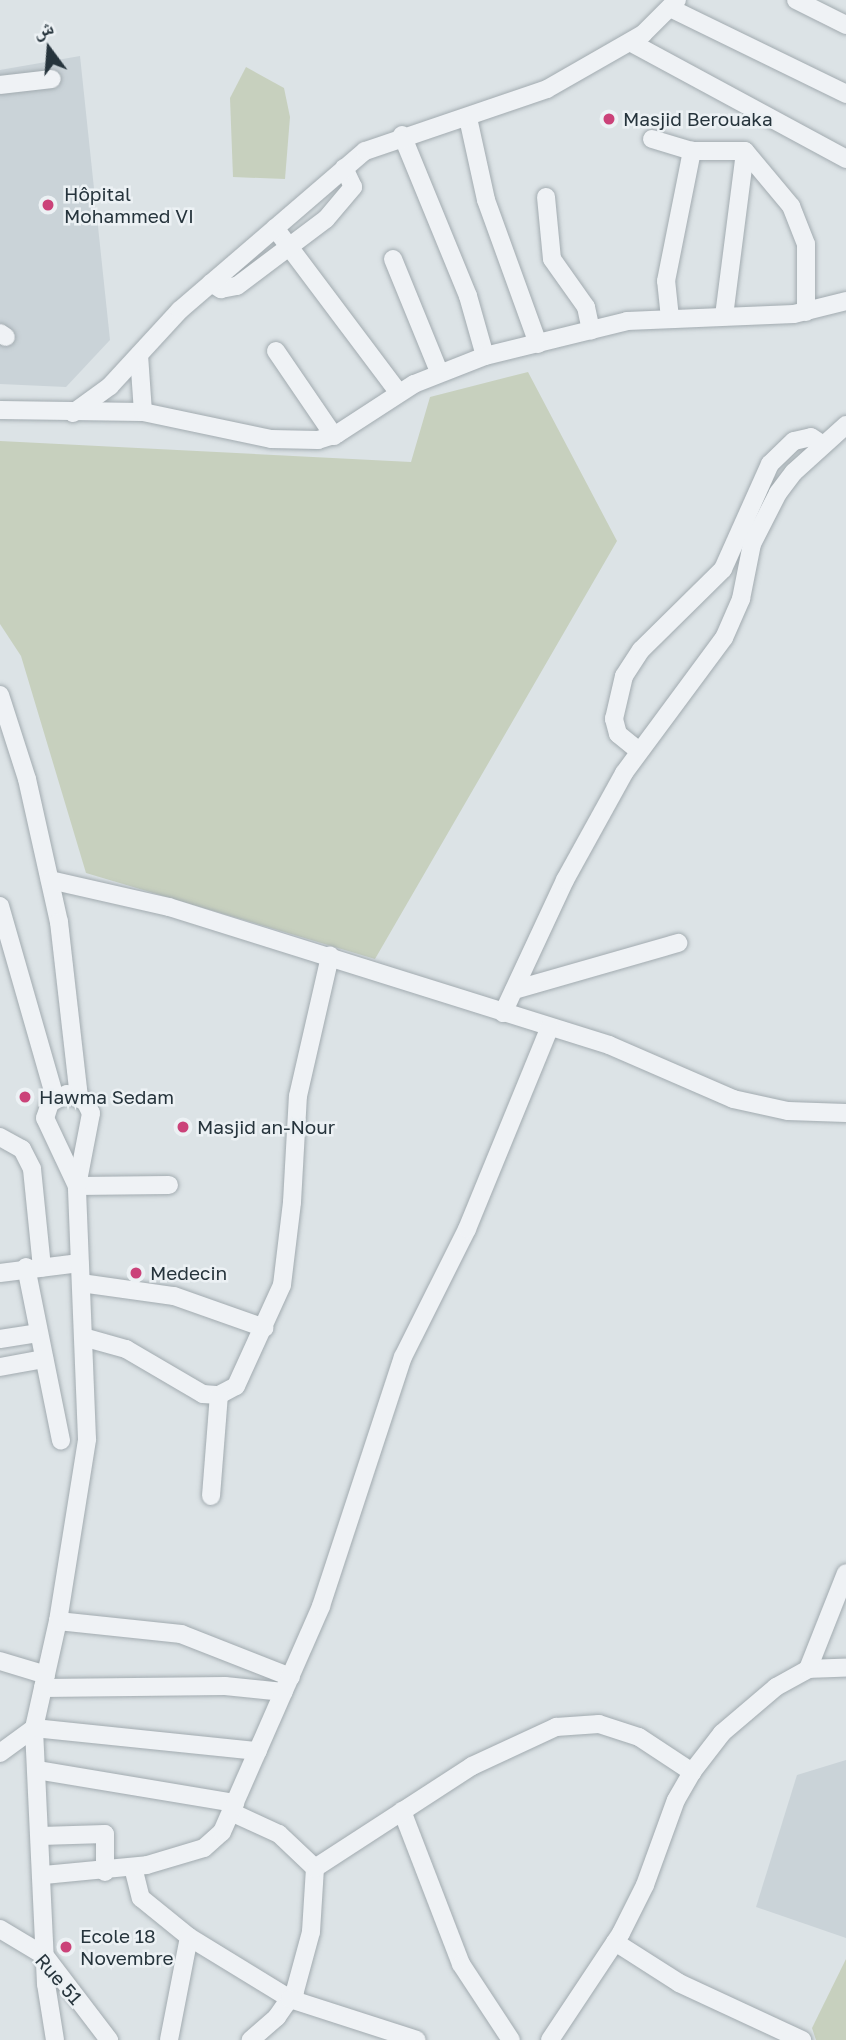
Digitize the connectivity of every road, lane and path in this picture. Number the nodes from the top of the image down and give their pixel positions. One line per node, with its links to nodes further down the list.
1 (796, 0): 3 (street)
2 (673, 4): 4 (street); 7 (street)
3 (846, 25)
4 (630, 42): 8 (street); 13 (street)
5 (52, 79): 6 (street)
6 (0, 85)
7 (846, 94)
8 (468, 118): 9 (street); 25 (street)
9 (401, 135): 14 (street); 28 (street)
10 (652, 139): 11 (street)
11 (692, 151): 12 (street); 23 (street)
12 (744, 152): 21 (street); 22 (street)
13 (846, 159)
14 (344, 168): 16 (street); 17 (street)
15 (546, 197): 24 (street)
16 (275, 228): 17 (street); 19 (street)
17 (290, 246): 19 (street); 30 (street)
18 (393, 259): 29 (street)
19 (211, 283): 27 (street)
20 (846, 301): 21 (street)
21 (806, 312): 22 (street)
22 (724, 316): 23 (street)
23 (670, 318): 24 (street)
24 (591, 330): 25 (street)
25 (538, 344): 28 (street)
26 (276, 351): 35 (street)
27 (139, 355): 32 (street); 33 (street)
28 (485, 356): 29 (street)
29 (439, 372): 30 (street)
30 (399, 393): 35 (street)
31 (0, 410): 33 (street)
32 (142, 412): 33 (street); 35 (street)
33 (73, 413)
34 (846, 425): 36 (street)
35 (334, 436)
36 (823, 445): 38 (street); 38 (street)
37 (0, 695): 39 (street)
38 (639, 751): 43 (street)
39 (50, 880): 42 (street); 46 (street)
40 (0, 906): 47 (street)
41 (678, 943): 43 (street)
42 (330, 956): 44 (street); 58 (street)
43 (514, 990): 44 (street)
44 (503, 1013): 45 (street)
45 (550, 1027): 48 (street); 73 (street)
46 (79, 1097): 47 (street); 49 (street)
47 (55, 1098): 51 (street)
48 (846, 1113)
49 (86, 1132): 51 (street); 53 (street)
50 (0, 1137): 55 (street)
51 (56, 1137): 53 (street)
52 (169, 1185): 53 (street)
53 (77, 1186): 54 (street)
54 (79, 1263): 55 (street); 57 (street)
55 (34, 1267): 56 (street); 59 (street)
56 (0, 1273)
57 (81, 1283): 58 (street); 60 (street)
58 (265, 1328): 64 (street)
59 (38, 1333): 61 (street); 62 (street)
60 (83, 1337): 64 (street); 68 (street)
61 (0, 1339)
62 (44, 1359): 63 (street); 65 (street)
63 (0, 1367)
64 (219, 1395): 66 (street)
65 (61, 1441)
66 (211, 1496)
67 (846, 1573): 71 (street)
68 (58, 1620): 72 (street); 73 (street)
69 (0, 1661): 72 (street)
70 (846, 1668): 71 (street)
71 (808, 1669): 78 (street)
72 (45, 1681): 73 (street); 74 (street)
73 (287, 1685): 75 (street)
74 (34, 1728): 75 (street); 76 (street); 77 (street)
75 (258, 1751): 79 (street)
76 (0, 1754)
77 (37, 1770): 79 (street); 81 (street)
78 (692, 1772): 80 (street); 88 (street)
79 (233, 1808): 82 (street); 83 (street)
80 (402, 1811): 83 (street); 96 (street)
81 (41, 1836): 84 (street); 85 (street)
82 (133, 1867): 84 (street); 87 (street)
83 (315, 1868): 90 (street)
84 (106, 1872): 85 (street)
85 (44, 1875): 89 (street)
86 (0, 1929): 89 (street, Rue 51)
87 (189, 1937): 90 (street); 93 (street)
88 (615, 1942): 97 (street); 98 (street)
89 (45, 1956): 91 (street); 92 (street, Rue 51)
90 (290, 1999): 94 (street); 95 (street)
91 (55, 2040)
92 (109, 2040)
93 (169, 2040)
94 (251, 2040)
95 (417, 2040)
96 (511, 2040)
97 (550, 2040)
98 (802, 2040)

